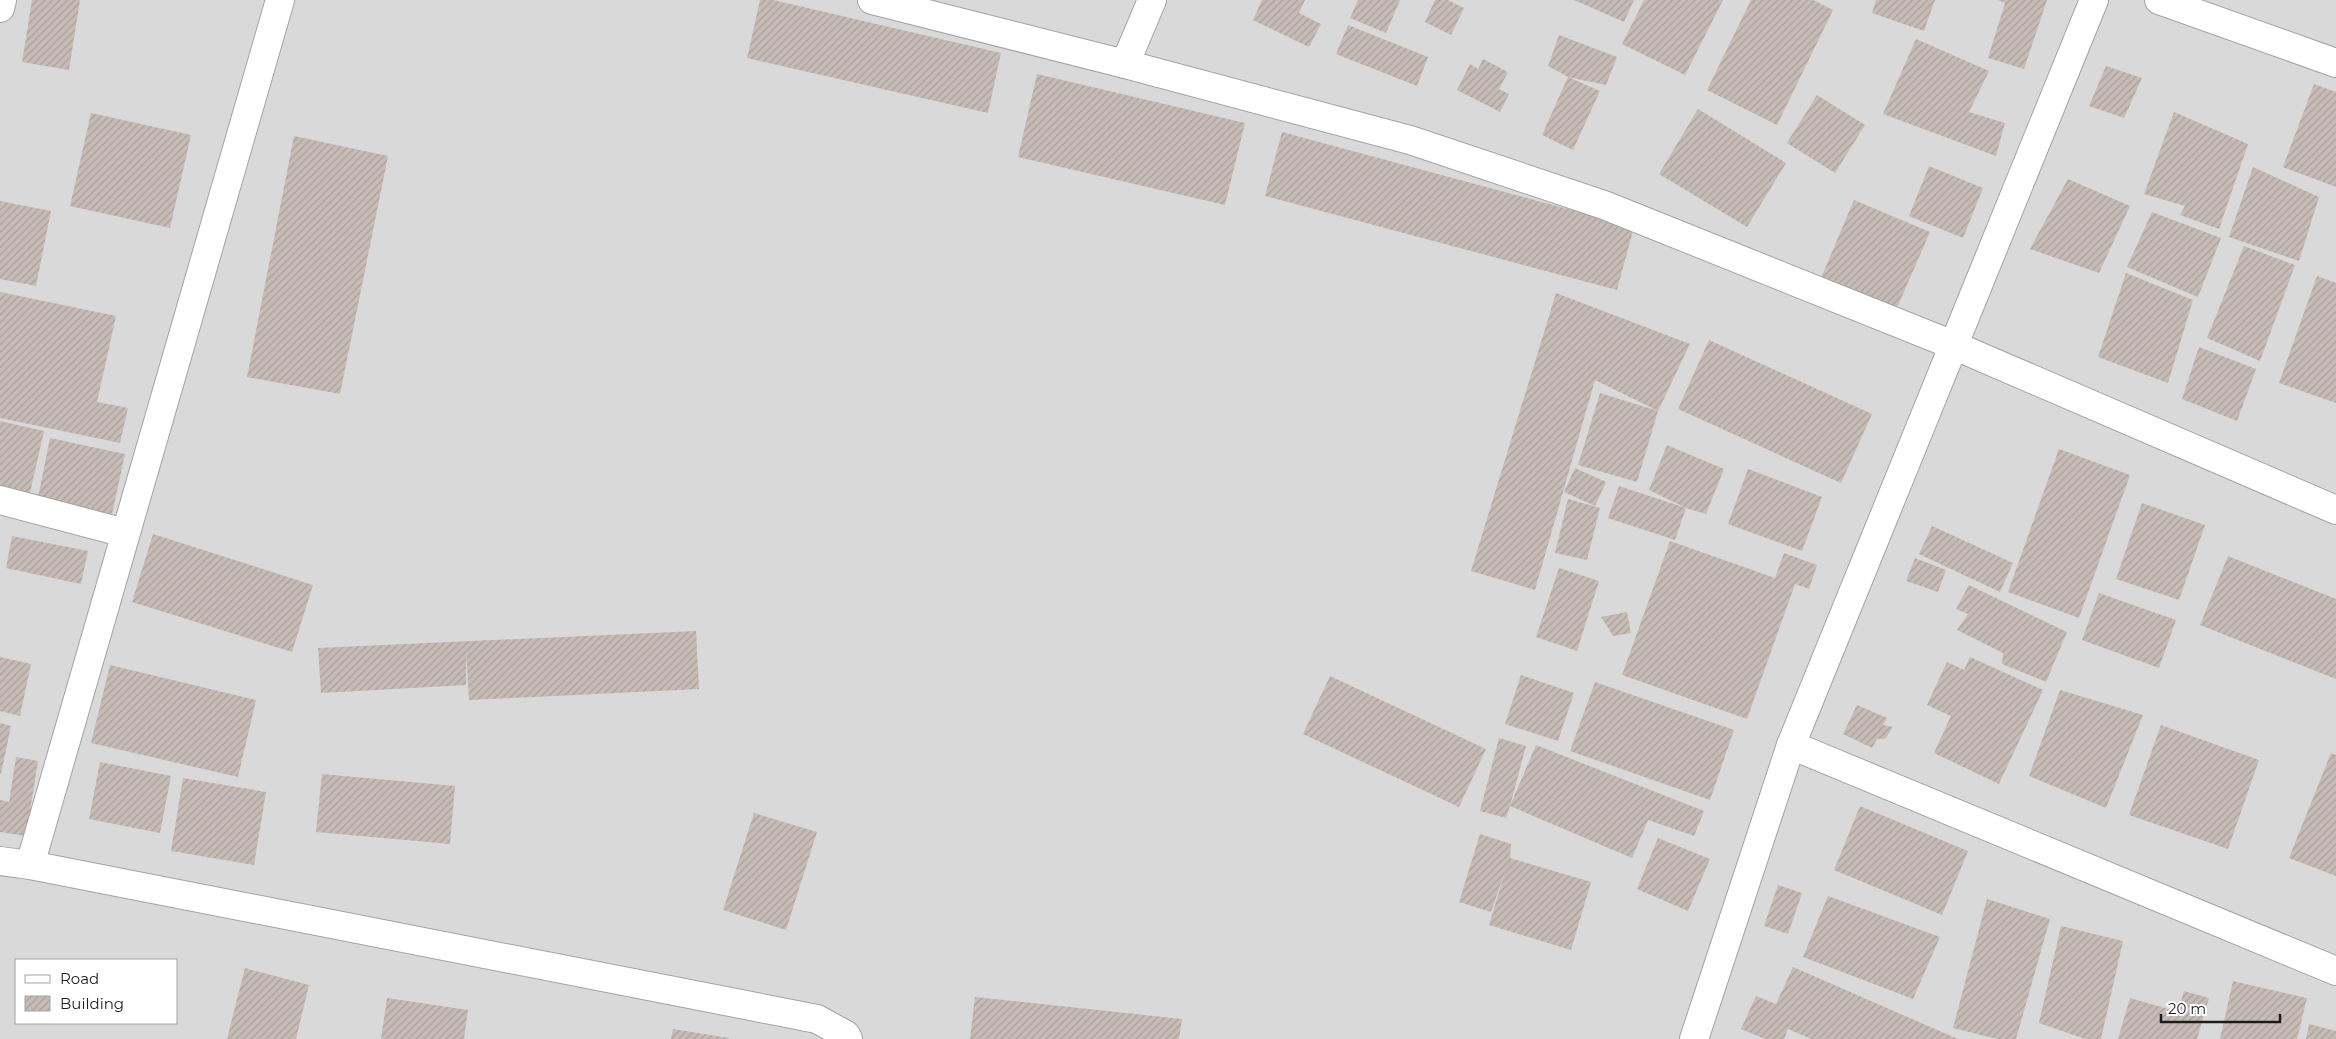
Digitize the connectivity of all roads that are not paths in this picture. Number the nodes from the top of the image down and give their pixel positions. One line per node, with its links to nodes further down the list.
1 (2, 0): 7 (street)
2 (280, 0): 13 (street)
3 (872, 0): 9 (street)
4 (1152, 0): 9 (street)
5 (2094, 0): 10 (street)
6 (2158, 0): 8 (street)
7 (0, 8)
8 (2336, 63)
9 (1125, 64): 10 (street)
10 (1953, 344): 12 (street); 14 (street)
11 (0, 500): 13 (street)
12 (2336, 510)
13 (126, 533): 16 (street)
14 (1791, 745): 17 (street); 19 (street)
15 (0, 862): 16 (street)
16 (30, 865): 18 (street)
17 (2336, 971)
18 (848, 1039)
19 (1694, 1039)

